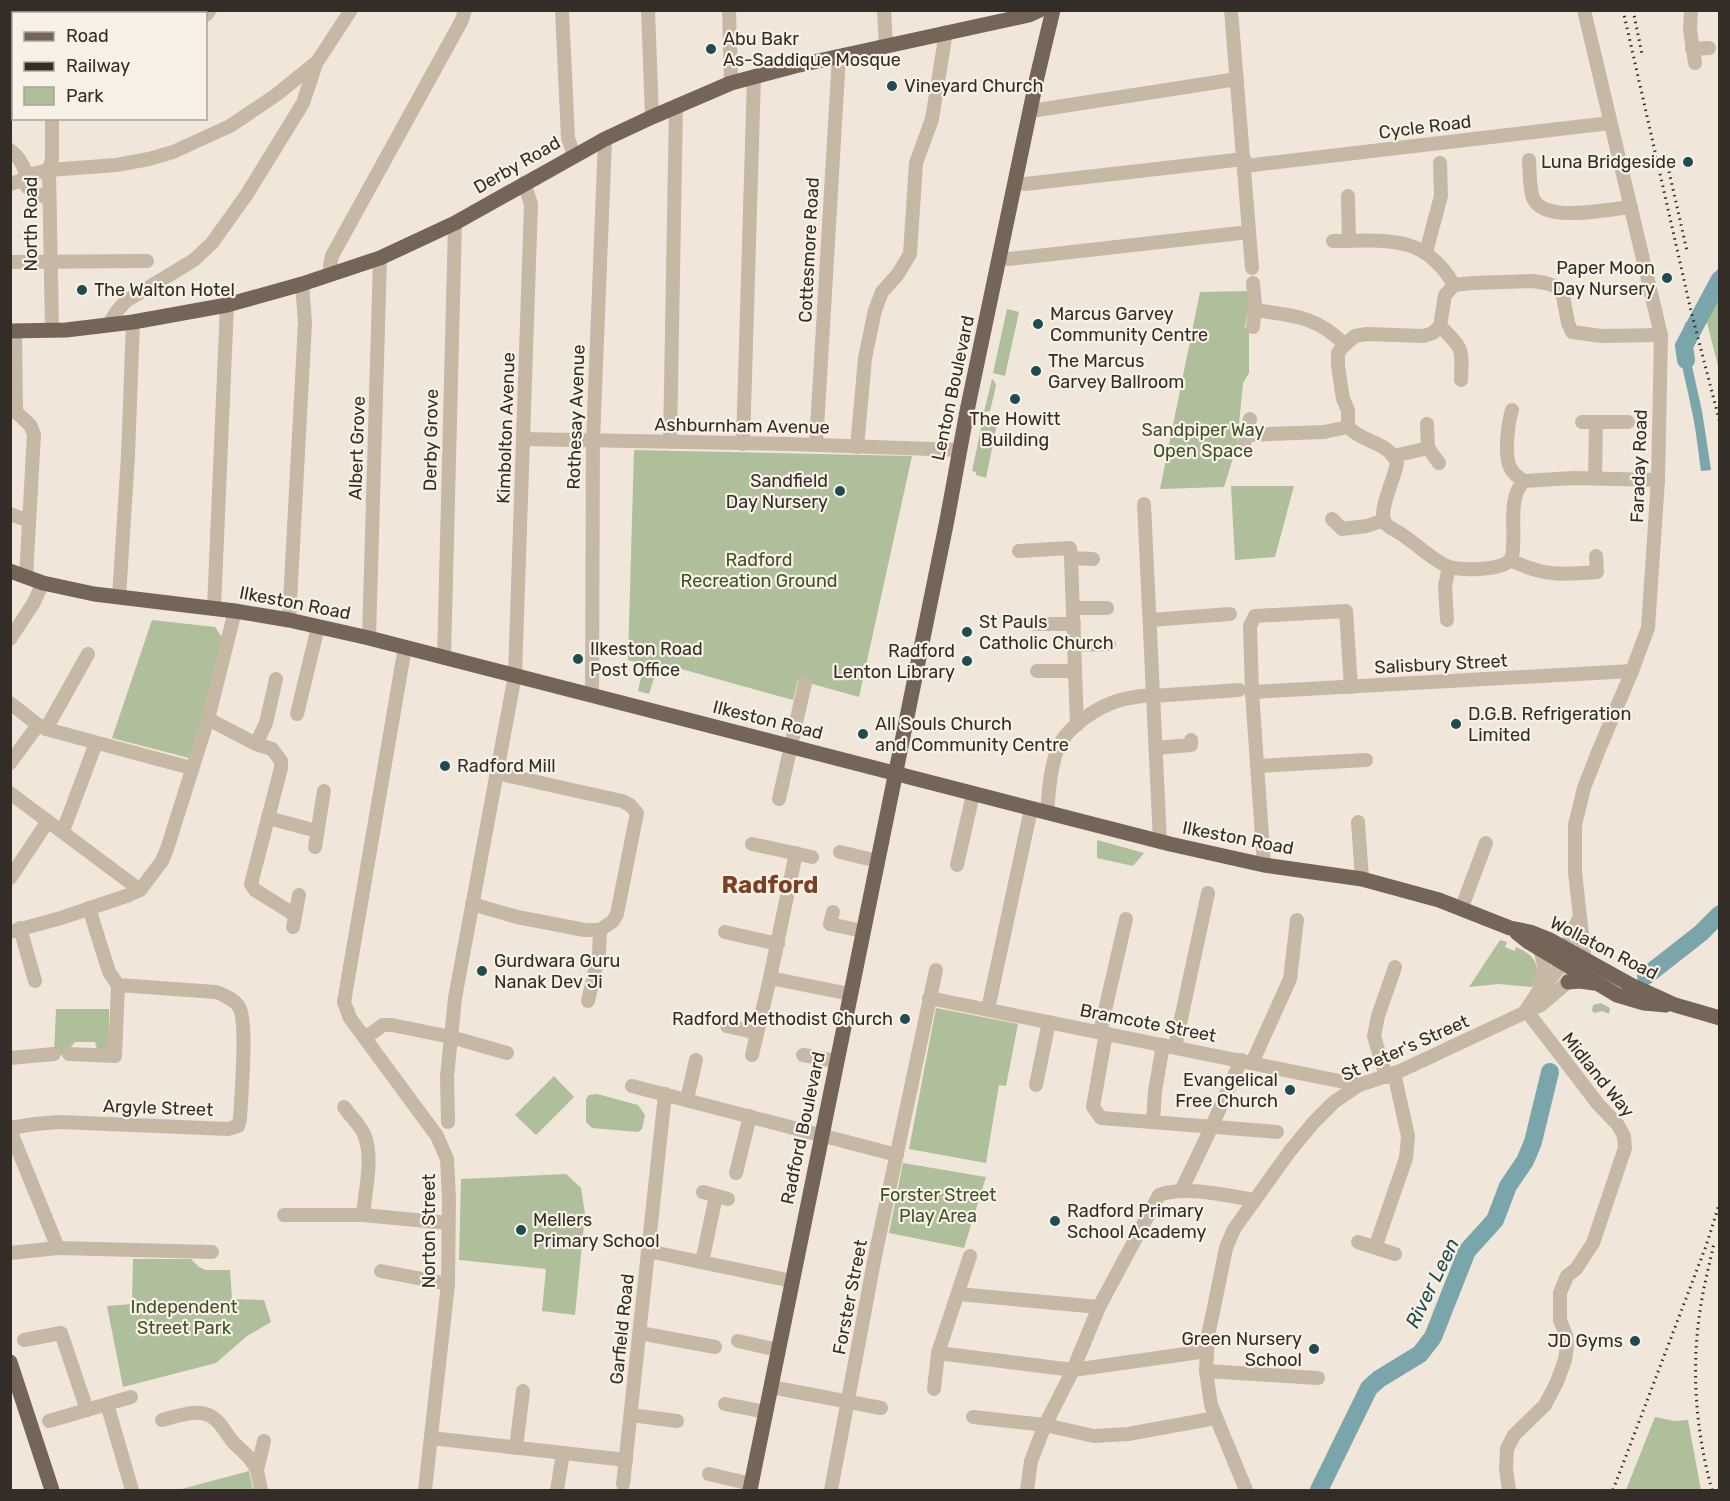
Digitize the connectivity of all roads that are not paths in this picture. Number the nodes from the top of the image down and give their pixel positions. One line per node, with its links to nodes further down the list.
1 (351, 10): 16 (street)
2 (465, 10): 50 (street)
3 (562, 10): 27 (street)
4 (648, 10): 22 (street)
5 (729, 10): 19 (street)
6 (884, 10): 13 (street)
7 (1040, 10): 12 (main road, Derby Road)
8 (1053, 10): 21 (main road, Lenton Boulevard)
9 (1231, 10): 18 (street)
10 (1584, 10): 24 (street, Faraday Road)
11 (1690, 10): 14 (street)
12 (946, 32): 13 (main road, Derby Road); 76 (street)
13 (886, 46): 15 (main road, Derby Road)
14 (1709, 48)
15 (839, 56): 17 (main road, Derby Road); 75 (street, Cottesmore Road)
16 (317, 62): 30 (street); 57 (street)
17 (754, 76): 19 (main road, Derby Road); 74 (street)
18 (1237, 79): 21 (street); 29 (street)
19 (731, 83): 20 (main road, Derby Road)
20 (676, 106): 22 (main road, Derby Road); 73 (street)
21 (1030, 111): 33 (main road, Lenton Boulevard)
22 (652, 117): 25 (main road, Derby Road)
23 (52, 120): 30 (street, North Road)
24 (1610, 123): 29 (street, Cycle Road); 38 (street, Faraday Road)
25 (604, 139): 27 (main road, Derby Road); 72 (street, Rothesay Avenue)
26 (10, 150): 32 (street)
27 (574, 155): 34 (main road, Derby Road)
28 (1529, 160): 38 (street)
29 (1244, 163): 33 (street, Cycle Road); 40 (street)
30 (49, 170): 32 (street); 37 (street, North Road)
31 (1445, 172): 43 (street)
32 (27, 175): 35 (street); 37 (street)
33 (1016, 182): 45 (main road, Lenton Boulevard)
34 (524, 183): 39 (main road, Derby Road); 71 (street, Kimbolton Avenue)
35 (10, 184)
36 (1348, 196): 42 (street)
37 (49, 198): 48 (street, North Road)
38 (1631, 207): 62 (street, Faraday Road)
39 (454, 223): 44 (main road, Derby Road); 116 (street, Derby Grove)
40 (1250, 232): 45 (street); 49 (street)
41 (1333, 241): 42 (street)
42 (1349, 241): 43 (street)
43 (1426, 252): 53 (street)
44 (380, 258): 50 (main road, Derby Road); 110 (street, Albert Grove)
45 (1000, 258): 78 (main road, Lenton Boulevard)
46 (147, 261): 48 (street)
47 (10, 262): 48 (street)
48 (49, 262): 60 (street, North Road)
49 (1252, 268)
50 (332, 274): 52 (main road, Derby Road)
51 (1253, 283): 55 (street)
52 (302, 284): 54 (main road, Derby Road); 104 (street)
53 (1454, 285): 58 (street); 62 (street)
54 (227, 305): 56 (main road, Derby Road); 99 (street)
55 (1254, 310): 59 (street); 63 (street)
56 (133, 322): 57 (main road, Derby Road); 98 (street)
57 (108, 325): 60 (main road, Derby Road)
58 (1440, 326): 63 (street); 64 (street)
59 (1253, 327)
60 (52, 330): 61 (main road, Derby Road)
61 (13, 331): 66 (street)
62 (1661, 335): 82 (street, Faraday Road)
63 (1345, 345): 70 (street)
64 (1461, 380)
65 (1512, 410): 83 (street)
66 (16, 419): 87 (street)
67 (1250, 419): 70 (street)
68 (1628, 422): 81 (street)
69 (1427, 424): 77 (street)
70 (1348, 427): 79 (street)
71 (523, 439): 72 (street, Ashburnham Avenue); 120 (street, Kimbolton Avenue)
72 (593, 441): 73 (street, Ashburnham Avenue); 125 (street, Rothesay Avenue)
73 (670, 442): 74 (street, Ashburnham Avenue)
74 (743, 444): 75 (street, Ashburnham Avenue)
75 (816, 445): 76 (street, Ashburnham Avenue)
76 (857, 447): 78 (street, Ashburnham Avenue)
77 (1428, 448): 79 (street); 80 (street)
78 (960, 450): 142 (main road, Lenton Boulevard)
79 (1394, 456): 86 (street)
80 (1439, 463)
81 (1595, 478): 82 (street); 83 (street)
82 (1659, 480): 119 (street, Faraday Road)
83 (1524, 481): 93 (street)
84 (1144, 504): 105 (street)
85 (10, 514): 87 (street)
86 (1384, 520): 88 (street); 94 (street)
87 (29, 521): 96 (street)
88 (1337, 529)
89 (1019, 551): 91 (street)
90 (1596, 556): 93 (street)
91 (1071, 558): 92 (street); 100 (street)
92 (1093, 559)
93 (1510, 560): 94 (street)
94 (1449, 567): 106 (street)
95 (10, 572): 96 (main road, Ilkeston Road)
96 (26, 577): 97 (main road, Ilkeston Road)
97 (43, 583): 98 (main road, Ilkeston Road); 111 (street)
98 (119, 597): 99 (main road, Ilkeston Road)
99 (214, 608): 102 (main road, Ilkeston Road)
100 (1073, 608): 101 (street); 108 (street)
101 (1107, 608)
102 (235, 611): 104 (main road, Ilkeston Road); 129 (street)
103 (1230, 615): 105 (street)
104 (289, 620): 109 (main road, Ilkeston Road)
105 (1150, 620): 126 (street)
106 (1447, 620)
107 (1034, 624): 108 (street)
108 (1074, 624): 113 (street)
109 (318, 627): 110 (main road, Ilkeston Road); 128 (street)
110 (369, 638): 114 (main road, Ilkeston Road)
111 (10, 639)
112 (1109, 644): 113 (street)
113 (1074, 645): 118 (street)
114 (405, 647): 116 (main road, Ilkeston Road); 203 (street, Norton Street)
115 (88, 654): 131 (street)
116 (444, 658): 120 (main road, Ilkeston Road)
117 (1037, 671): 118 (street)
118 (1075, 671): 130 (street)
119 (1632, 671): 123 (street, Salisbury Street); 173 (street, Faraday Road)
120 (515, 675): 125 (main road, Ilkeston Road); 141 (street)
121 (276, 679): 134 (street)
122 (805, 683): 135 (street)
123 (1351, 687): 124 (street, Salisbury Street); 124 (street)
124 (1246, 691): 126 (street, Salisbury Street); 139 (street)
125 (592, 695): 135 (main road, Ilkeston Road)
126 (1153, 696): 130 (street, Salisbury Street); 136 (street)
127 (10, 703): 131 (street)
128 (297, 714)
129 (208, 719): 134 (street); 140 (street)
130 (1077, 725): 148 (street, Salisbury Street)
131 (42, 727): 133 (street); 138 (street)
132 (1191, 742): 136 (street)
133 (96, 743): 140 (street); 152 (street)
134 (256, 744): 149 (street)
135 (790, 746): 142 (main road, Ilkeston Road); 146 (street)
136 (1155, 748): 154 (street)
137 (1366, 760): 139 (street)
138 (10, 763)
139 (1258, 766): 163 (street)
140 (191, 768): 166 (street)
141 (496, 772): 169 (street); 178 (street)
142 (895, 773): 145 (main road, Ilkeston Road); 161 (main road, Radford Boulevard)
143 (324, 791): 153 (street)
144 (10, 793): 150 (street)
145 (973, 794): 147 (main road, Ilkeston Road); 162 (street)
146 (779, 799)
147 (1031, 808): 148 (main road, Ilkeston Road); 195 (street)
148 (1047, 812): 154 (main road, Ilkeston Road)
149 (268, 818): 153 (street); 168 (street)
150 (48, 821): 152 (street); 164 (street)
151 (1358, 822): 165 (street)
152 (63, 831): 166 (street)
153 (316, 831): 157 (street)
154 (1160, 842): 163 (main road, Ilkeston Road)
155 (1486, 843): 170 (street)
156 (752, 844): 159 (street)
157 (315, 847)
158 (840, 852): 161 (street)
159 (796, 853): 160 (street); 181 (street)
160 (812, 857)
161 (877, 861): 179 (main road, Radford Boulevard)
162 (957, 865)
163 (1264, 865): 165 (main road, Ilkeston Road)
164 (10, 878)
165 (1362, 879): 170 (main road, Ilkeston Road)
166 (140, 890): 171 (street)
167 (1210, 893): 204 (street)
168 (299, 895)
169 (472, 904): 178 (street); 202 (street)
170 (1462, 907): 176 (main road, Ilkeston Road)
171 (89, 908): 177 (street); 189 (street)
172 (833, 912): 179 (street)
173 (1579, 918): 183 (street, Faraday Road); 186 (street, Faraday Road)
174 (1126, 920): 201 (street)
175 (1297, 920): 213 (street)
176 (1510, 928): 182 (main road, Wollaton Road); 183 (main road, Wollaton Road)
177 (15, 930): 188 (street)
178 (600, 930): 193 (street)
179 (862, 932): 191 (main road, Radford Boulevard)
180 (732, 937): 181 (street)
181 (778, 944): 187 (street)
182 (1540, 949): 183 (main road, Wollaton Road); 190 (street, St Peter's Street)
183 (1564, 955): 186 (main road, Wollaton Road); 190 (street, St Peter's Street)
184 (1395, 967): 214 (street)
185 (936, 970): 192 (street, Forster Street)
186 (1575, 970): 194 (main road, Wollaton Road); 194 (main road, Wollaton Road); 196 (street, St Peter's Street)
187 (770, 978): 191 (street); 200 (street)
188 (35, 981)
189 (118, 985): 207 (street); 225 (street, Argyle Street)
190 (1538, 992): 196 (street, St Peter's Street)
191 (850, 994): 212 (main road, Radford Boulevard)
192 (929, 998): 195 (street, Bramcote Street); 228 (street, Forster Street)
193 (588, 1002)
194 (1675, 1005): 197 (main road, Wollaton Road)
195 (988, 1010): 198 (street, Bramcote Street)
196 (1526, 1010): 214 (street, St Peter's Street); 295 (street, Midland Way)
197 (1719, 1018)
198 (1049, 1022): 201 (street, Bramcote Street); 215 (street)
199 (727, 1026): 200 (street)
200 (756, 1033): 208 (street)
201 (1103, 1033): 204 (street, Bramcote Street); 222 (street)
202 (451, 1036): 203 (street); 205 (street); 223 (street)
203 (365, 1038): 235 (street, Norton Street)
204 (1169, 1046): 213 (street, Bramcote Street); 222 (street)
205 (507, 1053)
206 (54, 1054): 210 (street)
207 (69, 1054)
208 (752, 1055)
209 (803, 1055): 212 (street)
210 (10, 1059)
211 (696, 1060): 219 (street)
212 (836, 1061): 227 (main road, Radford Boulevard)
213 (1246, 1061): 216 (street, Bramcote Street); 224 (street)
214 (1390, 1075): 216 (street, St Peter's Street); 238 (street)
215 (1035, 1085)
216 (1359, 1085): 232 (street, St Peter's Street)
217 (632, 1086): 218 (street)
218 (664, 1094): 219 (street); 239 (street, Garfield Road)
219 (687, 1099): 221 (street)
220 (346, 1116): 234 (street)
221 (750, 1116): 227 (street); 229 (street)
222 (1153, 1121): 224 (street)
223 (448, 1122)
224 (1212, 1126): 226 (street); 230 (street)
225 (10, 1129): 237 (street)
226 (1277, 1132)
227 (821, 1135): 228 (street); 246 (main road, Radford Boulevard)
228 (897, 1155): 265 (street, Forster Street)
229 (734, 1165)
230 (1181, 1191): 232 (street); 249 (street)
231 (716, 1196): 244 (street)
232 (1255, 1200): 255 (street, St Peter's Street)
233 (284, 1215): 234 (street)
234 (363, 1215): 235 (street)
235 (448, 1223): 247 (street, Norton Street)
236 (1358, 1242): 238 (street)
237 (58, 1248): 240 (street); 241 (street)
238 (1375, 1248): 242 (street)
239 (648, 1251): 244 (street); 250 (street, Garfield Road)
240 (212, 1252)
241 (10, 1253)
242 (1395, 1254)
243 (970, 1256): 248 (street)
244 (702, 1262): 246 (street)
245 (381, 1271): 247 (street)
246 (792, 1281): 254 (main road, Radford Boulevard)
247 (448, 1284): 278 (street, Norton Street)
248 (958, 1294): 249 (street); 256 (street)
249 (1099, 1307): 258 (street)
250 (640, 1333): 253 (street); 271 (street, Garfield Road)
251 (24, 1340): 269 (street)
252 (738, 1341): 254 (street)
253 (715, 1347)
254 (778, 1350): 261 (main road, Radford Boulevard)
255 (1207, 1351): 258 (street); 259 (street, St Peter's Street)
256 (938, 1353): 258 (street); 262 (street)
257 (10, 1362): 288 (main road)
258 (1072, 1370): 277 (street)
259 (1206, 1371): 260 (street); 272 (street, St Peter's Street)
260 (1312, 1382)
261 (771, 1387): 265 (street); 270 (main road, Radford Boulevard)
262 (934, 1389)
263 (131, 1397): 266 (street)
264 (526, 1399): 280 (street)
265 (847, 1401): 268 (street); 292 (street, Forster Street)
266 (107, 1404): 269 (street); 287 (street)
267 (725, 1404): 270 (street)
268 (881, 1408)
269 (87, 1410): 274 (street)
270 (766, 1412): 286 (main road, Radford Boulevard)
271 (631, 1415): 275 (street); 282 (street, Garfield Road)
272 (1216, 1418): 277 (street); 294 (street, St Peter's Street)
273 (162, 1420): 283 (street)
274 (49, 1421)
275 (677, 1422)
276 (980, 1423): 277 (street)
277 (1045, 1425): 293 (street)
278 (432, 1438): 280 (street); 290 (street, Norton Street)
279 (264, 1441): 283 (street)
280 (516, 1448): 281 (street)
281 (562, 1453): 282 (street); 291 (street)
282 (626, 1460): 285 (street, Garfield Road)
283 (257, 1470): 289 (street)
284 (709, 1474): 286 (street)
285 (623, 1484)
286 (751, 1487)
287 (129, 1490)
288 (52, 1491)
289 (261, 1491)
290 (425, 1491)
291 (557, 1491)
292 (831, 1491)
293 (1027, 1491)
294 (1246, 1491)
295 (1509, 1491)

